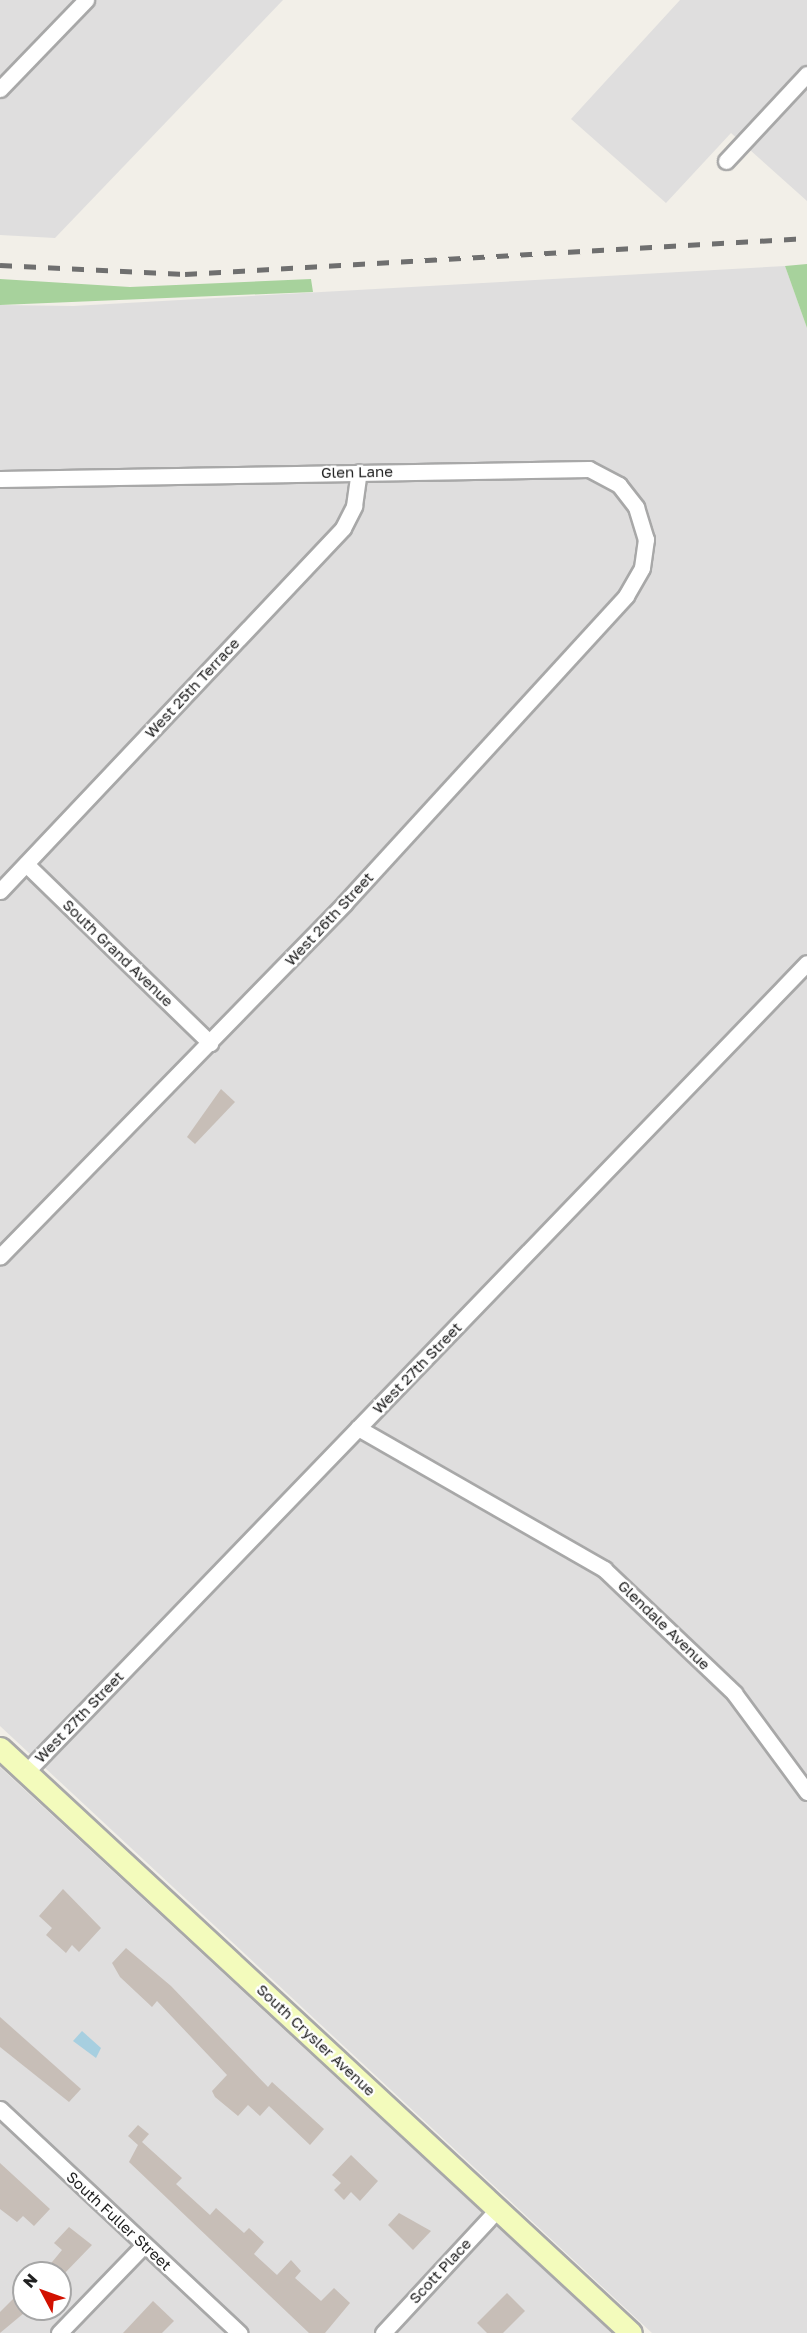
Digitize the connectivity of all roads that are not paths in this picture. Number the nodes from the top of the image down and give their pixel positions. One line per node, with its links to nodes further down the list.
1 (86, 0): 3 (street)
2 (807, 74): 4 (street)
3 (0, 89)
4 (726, 161)
5 (358, 472): 6 (street, Glen Lane); 7 (street, Glen Lane); 8 (street, West 25th Terrace)
6 (0, 479)
7 (642, 568): 11 (street, West 26th Street)
8 (26, 864): 9 (street, West 25th Terrace); 11 (street, South Grand Avenue)
9 (0, 891)
10 (807, 963): 13 (street, West 27th Street)
11 (210, 1043): 12 (street, West 26th Street)
12 (0, 1257)
13 (358, 1428): 15 (street, West 27th Street); 16 (street, Glendale Avenue)
14 (0, 1748): 15 (main road, South Crysler Avenue)
15 (26, 1772): 18 (main road, South Crysler Avenue)
16 (807, 1792)
17 (0, 2109): 19 (street, South Fuller Street)
18 (498, 2209): 22 (street, Scott Place); 23 (main road, South Crysler Avenue)
19 (144, 2245): 20 (street); 21 (street, South Fuller Street)
20 (59, 2333)
21 (238, 2333)
22 (383, 2333)
23 (631, 2333)

